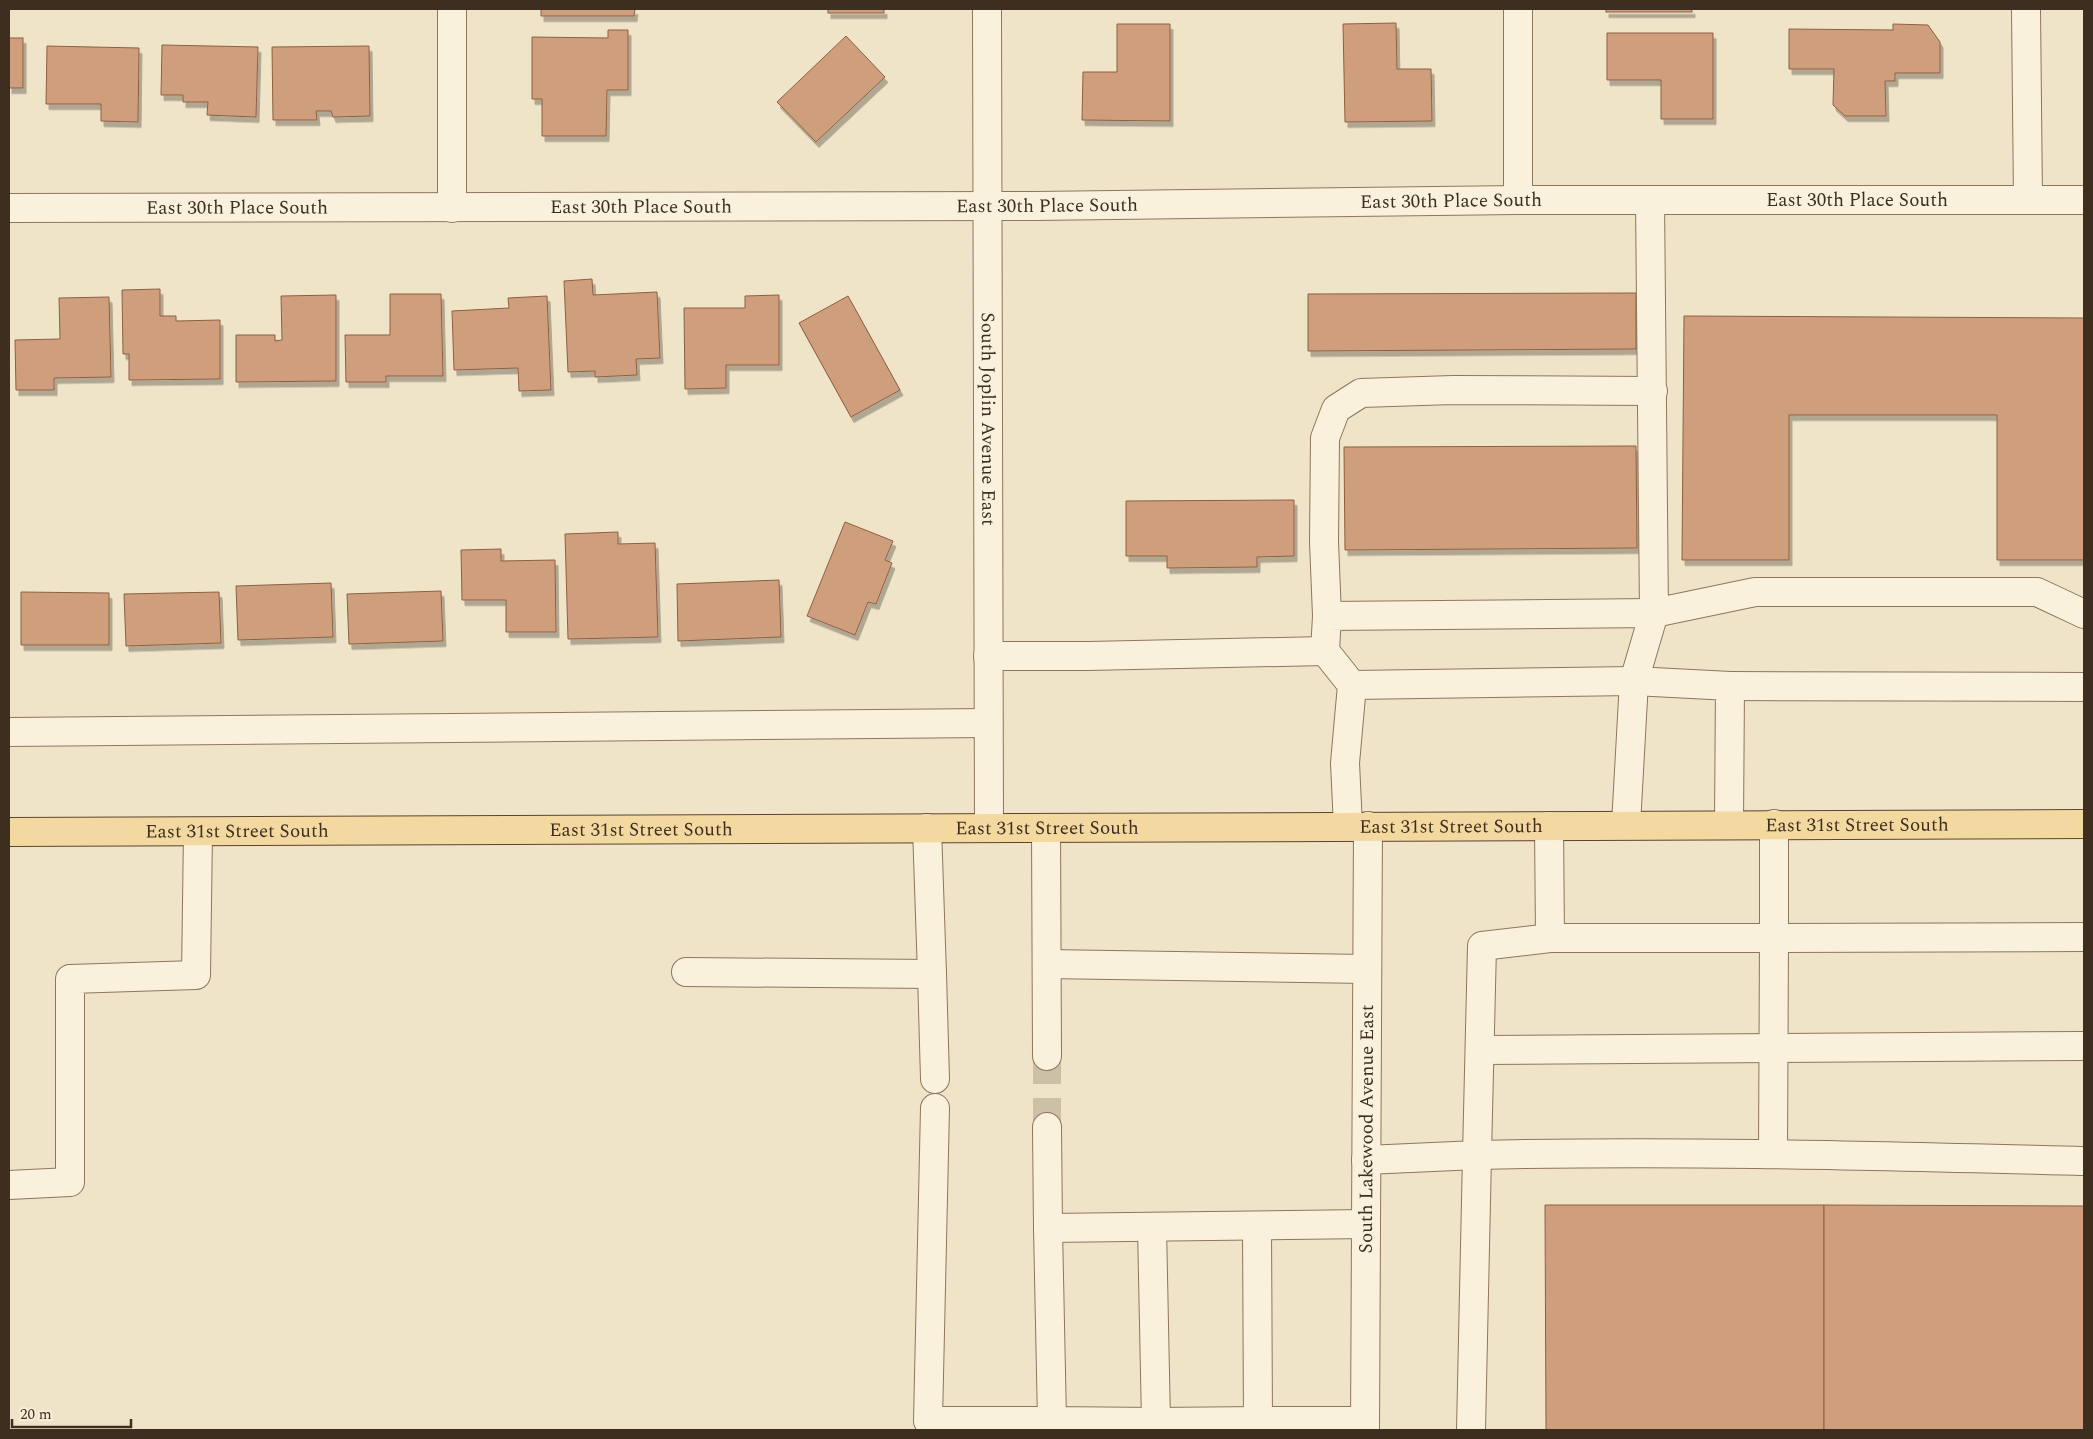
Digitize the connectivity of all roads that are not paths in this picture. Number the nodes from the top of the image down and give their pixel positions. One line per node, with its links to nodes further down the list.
1 (452, 9): 11 (street)
2 (987, 9): 9 (street, South Joplin Avenue East)
3 (1518, 9): 5 (street)
4 (2026, 9): 7 (street)
5 (1518, 200): 6 (street, East 30th Place South); 9 (street, East 30th Place South)
6 (1650, 200): 7 (street, East 30th Place South); 12 (street)
7 (2028, 200): 8 (street, East 30th Place South)
8 (2084, 200)
9 (987, 206): 11 (street, East 30th Place South); 17 (street, South Joplin Avenue East)
10 (9, 208): 11 (street, East 30th Place South)
11 (452, 208)
12 (1653, 391): 13 (street); 15 (street)
13 (1654, 613): 14 (street); 15 (street); 18 (street)
14 (2084, 614)
15 (1327, 616): 16 (street)
16 (1325, 651): 17 (street); 19 (street)
17 (988, 656): 22 (street, South Joplin Avenue East)
18 (1634, 681): 19 (street); 20 (street); 26 (street)
19 (1352, 685): 28 (street, South Lakewood Avenue East)
20 (1730, 686): 21 (street); 27 (street)
21 (2084, 687)
22 (988, 723): 23 (street); 31 (street, South Joplin Avenue East)
23 (9, 732)
24 (1774, 824): 25 (main road, East 31st Street South); 27 (main road, East 31st Street South); 37 (street)
25 (2084, 824)
26 (1626, 825): 27 (main road, East 31st Street South); 29 (main road, East 31st Street South)
27 (1729, 825)
28 (1358, 826): 29 (main road, East 31st Street South); 32 (main road, East 31st Street South); 39 (street, South Lakewood Avenue East)
29 (1549, 826): 36 (street)
30 (927, 828): 31 (main road, East 31st Street South); 34 (main road, East 31st Street South); 41 (street)
31 (989, 828): 32 (main road, East 31st Street South)
32 (1046, 828): 38 (street)
33 (9, 832): 34 (main road, East 31st Street South)
34 (198, 832): 53 (street)
35 (2084, 937): 37 (street)
36 (1550, 938): 37 (street); 44 (street)
37 (1774, 938): 43 (street)
38 (1047, 964): 39 (street); 45 (street)
39 (1367, 969): 51 (street, South Lakewood Avenue East)
40 (686, 972): 41 (street)
41 (932, 974): 46 (street)
42 (2084, 1046): 43 (street)
43 (1774, 1048): 44 (street); 49 (street)
44 (1480, 1050): 50 (street)
45 (1047, 1056)
46 (935, 1079)
47 (935, 1108): 58 (street)
48 (1047, 1128): 57 (street)
49 (1773, 1154): 50 (street); 52 (street)
50 (1477, 1155): 51 (street); 62 (street)
51 (1366, 1160): 54 (street, South Lakewood Avenue East)
52 (2084, 1161)
53 (9, 1185)
54 (1366, 1224): 55 (street); 61 (street, South Lakewood Avenue East)
55 (1257, 1226): 56 (street); 59 (street)
56 (1152, 1227): 57 (street); 60 (street)
57 (1048, 1228): 58 (street)
58 (1052, 1421): 60 (street)
59 (1258, 1421): 60 (street); 61 (street)
60 (1156, 1422)
61 (1365, 1426)
62 (1471, 1430)

